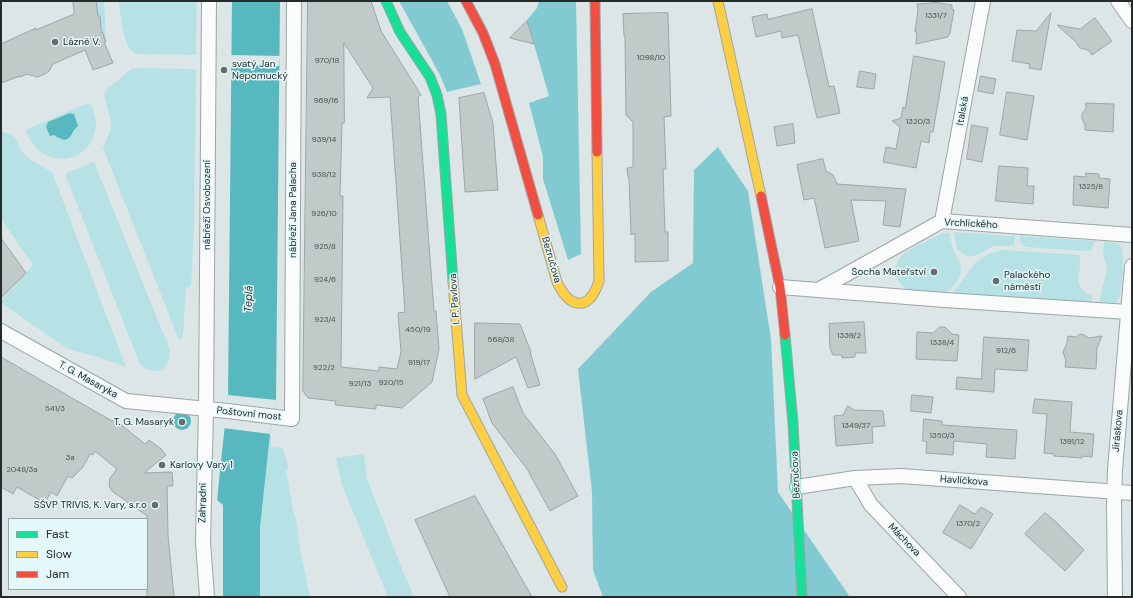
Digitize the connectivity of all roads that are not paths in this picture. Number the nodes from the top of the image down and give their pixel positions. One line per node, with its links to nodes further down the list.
1 (209, 1): 17 (street, nábřeží Osvobození)
2 (294, 1): 18 (street, nábřeží Jana Palacha)
3 (386, 1): 23 (street, I. P. Pavlova)
4 (466, 1): 5 (street, Bezručova)
5 (595, 1)
6 (718, 1): 13 (street, Bezručova)
7 (983, 1): 10 (street, Italská)
8 (1118, 1): 9 (street)
9 (1132, 21)
10 (942, 220): 11 (street, Vrchlického); 14 (street, Vrchlického)
11 (1132, 235)
12 (1132, 266): 15 (street, Jiráskova)
13 (780, 287): 14 (street); 20 (street, Bezručova)
14 (818, 290): 15 (street)
15 (1128, 312): 21 (street, Jiráskova)
16 (1, 332): 17 (street, T. G. Masaryka)
17 (206, 409): 18 (street, Poštovní most); 24 (street, Zahradní)
18 (292, 419)
19 (855, 478): 20 (street, Havlíčkova); 21 (street, Havlíčkova); 26 (street, Máchova)
20 (797, 487): 25 (street, Bezručova)
21 (1114, 492): 22 (street, Havlíčkova); 27 (street, Jiráskova)
22 (1132, 493)
23 (562, 587)
24 (207, 597)
25 (802, 597)
26 (959, 597)
27 (1115, 597)

